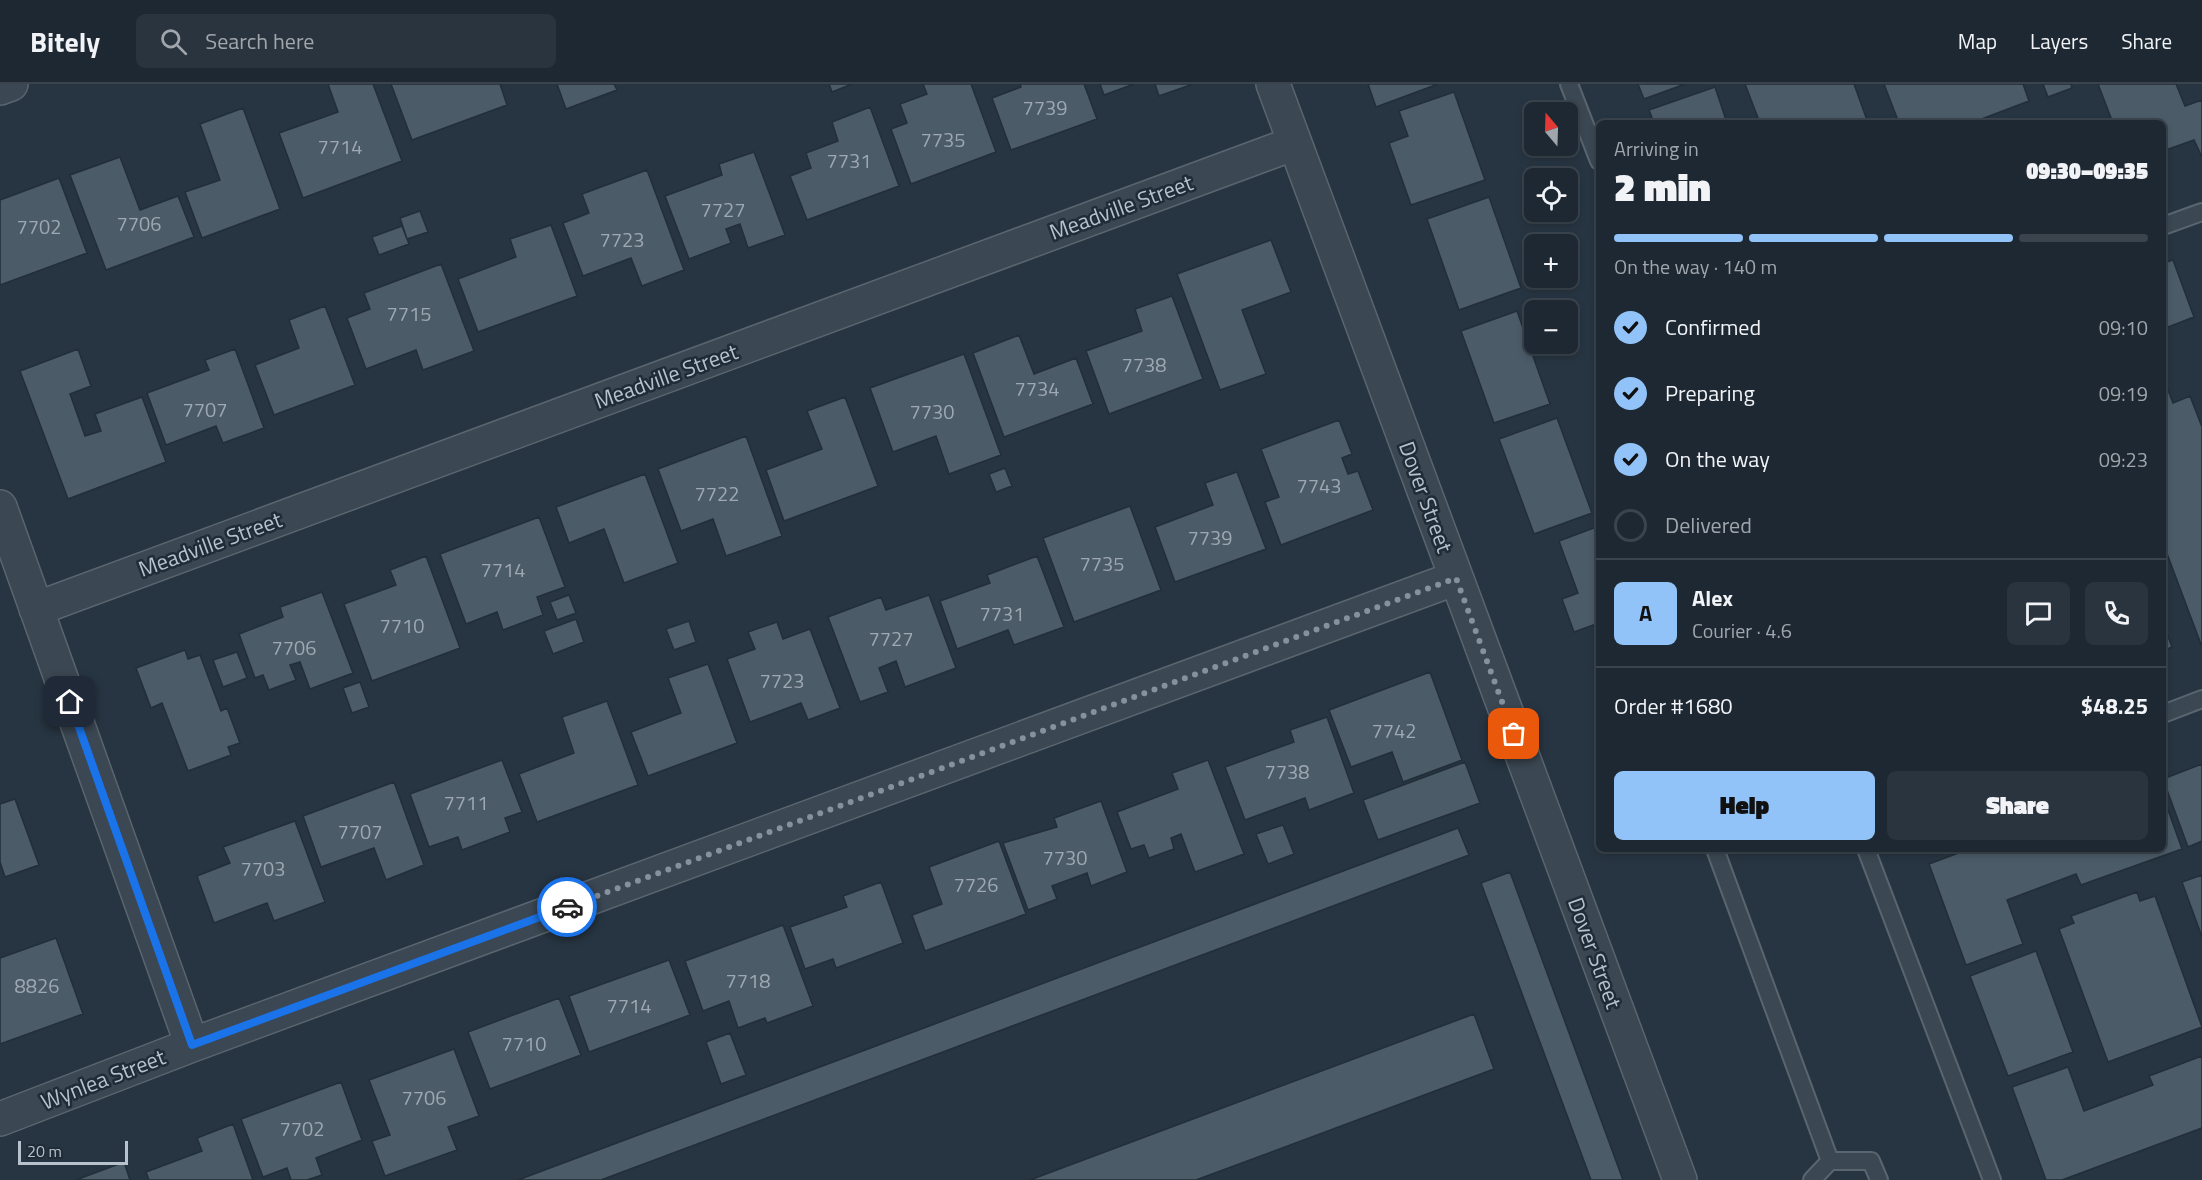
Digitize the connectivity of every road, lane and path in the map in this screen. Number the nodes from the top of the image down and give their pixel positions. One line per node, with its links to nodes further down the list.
1 (11, 84): 4 (street)
2 (1273, 84): 5 (street, Dover Street)
3 (1569, 84): 6 (lane)
4 (0, 88)
5 (1295, 143): 10 (street, Dover Street); 11 (street, Meadville Street)
6 (1596, 153)
7 (2202, 212): 8 (lane)
8 (2166, 225)
9 (0, 507): 11 (street)
10 (1456, 578): 16 (street, Wynlea Street); 19 (street, Dover Street)
11 (36, 609): 16 (street)
12 (2202, 699): 13 (lane)
13 (2166, 713)
14 (1715, 852): 18 (lane)
15 (1867, 852): 22 (lane)
16 (192, 1045): 17 (street, Wynlea Street)
17 (0, 1119)
18 (1830, 1161): 20 (lane); 21 (lane)
19 (1680, 1180)
20 (1812, 1180)
21 (1879, 1180)
22 (1992, 1180)

